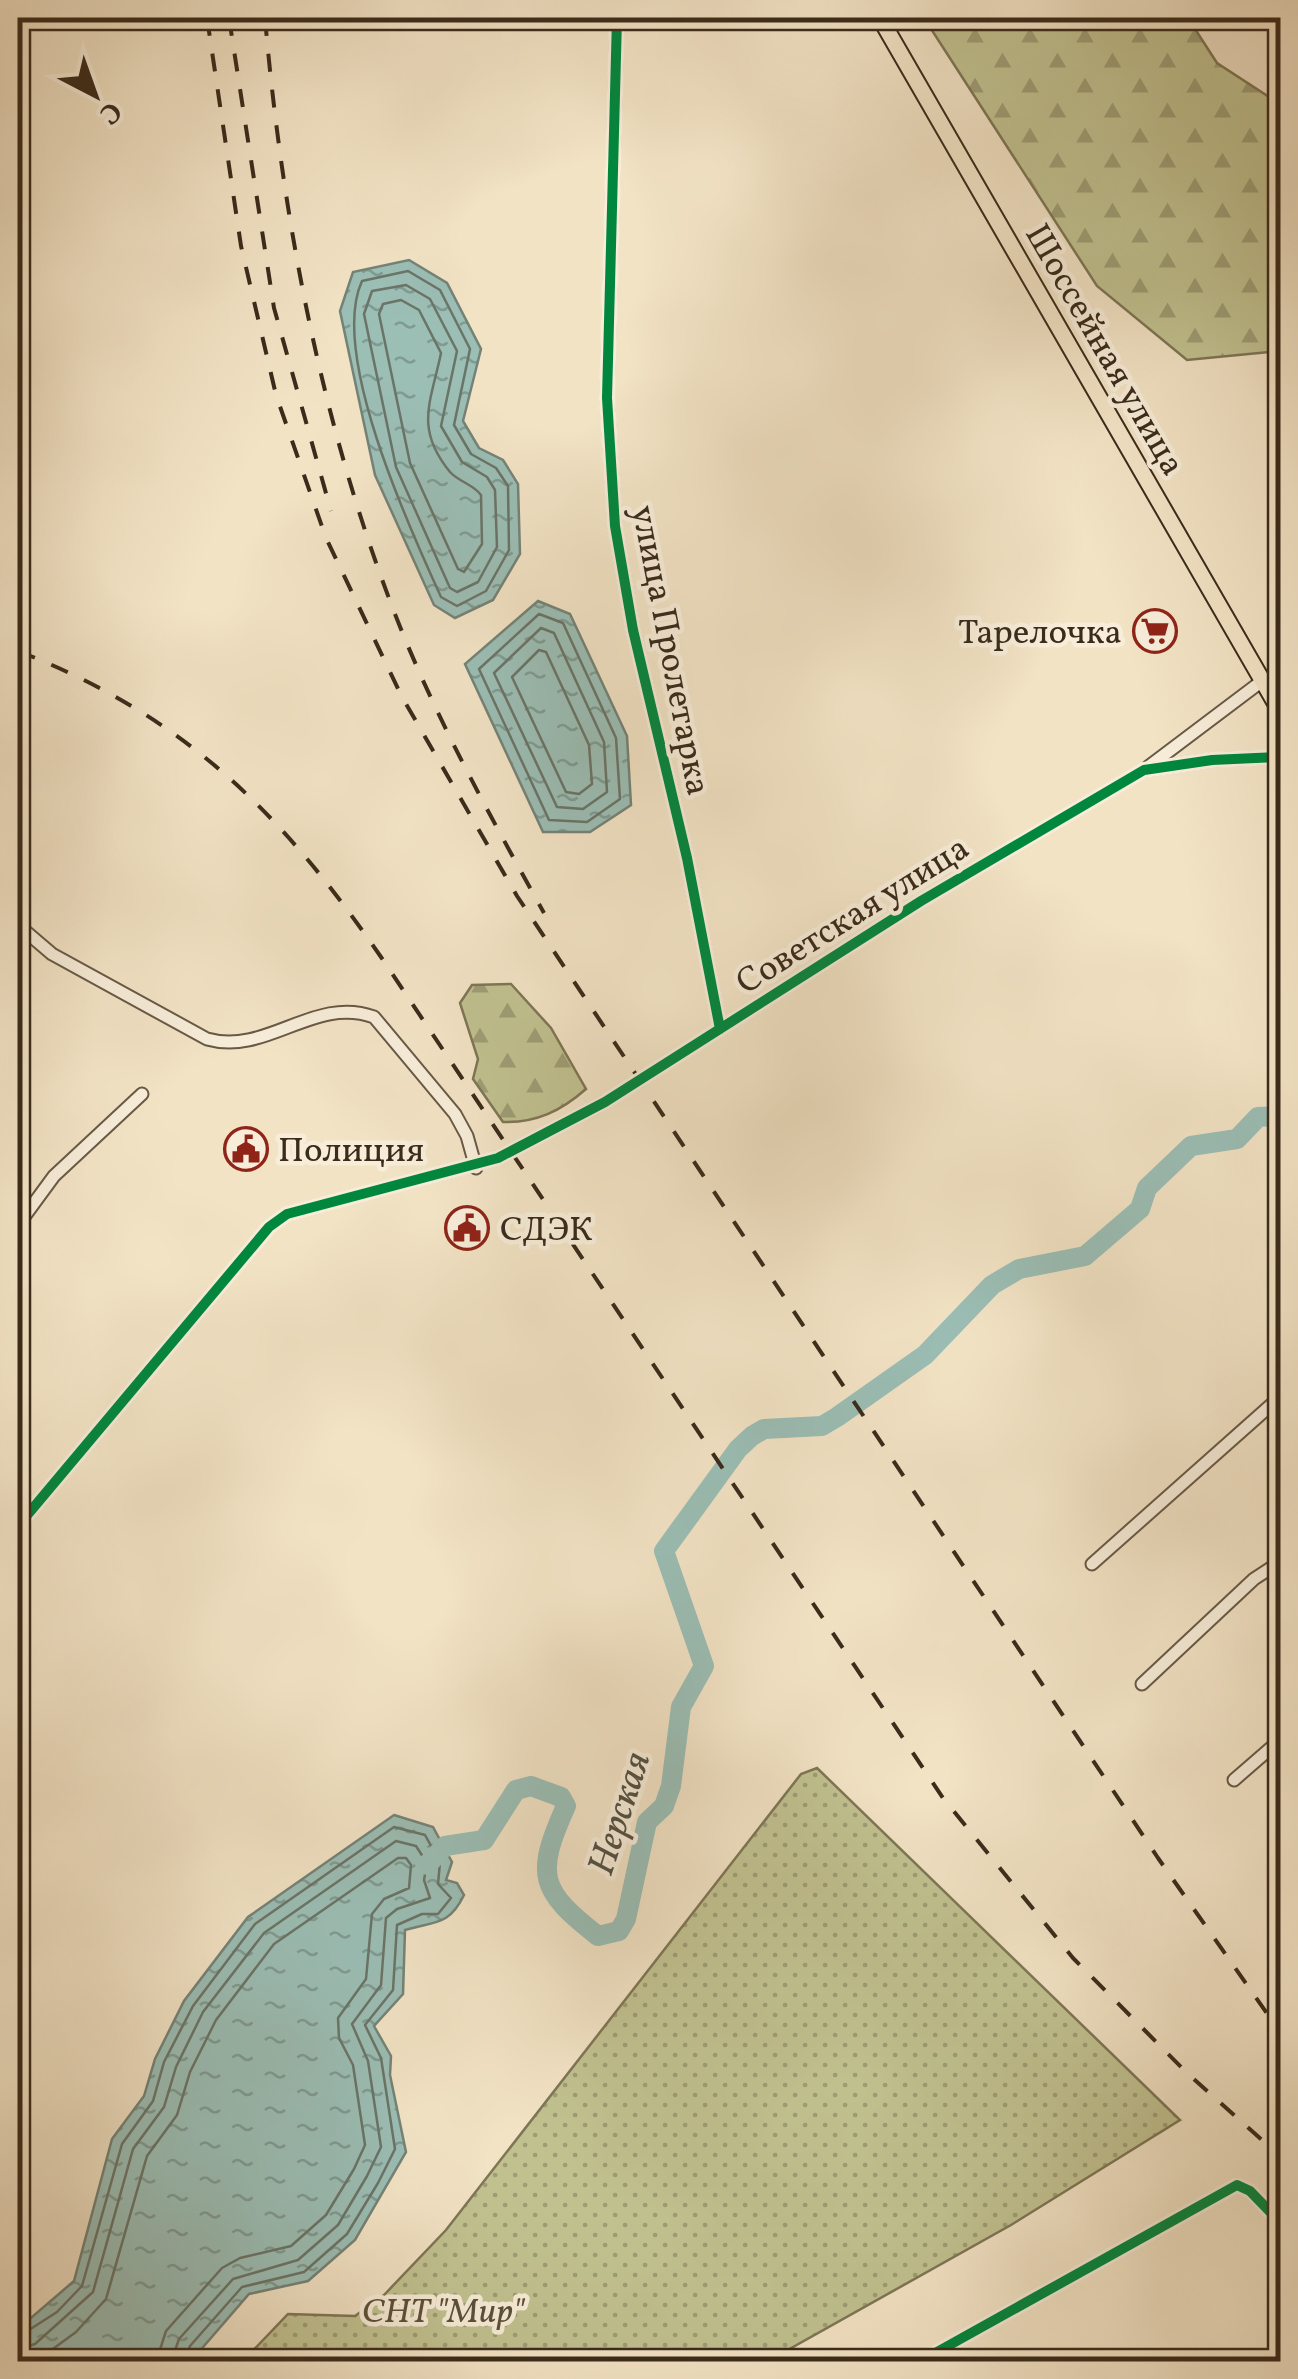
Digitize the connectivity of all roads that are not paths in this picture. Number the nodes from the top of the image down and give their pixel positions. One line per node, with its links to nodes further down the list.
1 (617, 18): 8 (street, улица Пролетарка)
2 (880, 18): 3 (highway, Шоссейная улица)
3 (1262, 680): 4 (highway, Шоссейная улица); 6 (street)
4 (1280, 711)
5 (1280, 758): 6 (street, Советская улица)
6 (1144, 770): 8 (street, Советская улица)
7 (18, 925): 10 (street)
8 (720, 1029): 10 (street, Советская улица)
9 (142, 1094): 11 (street)
10 (476, 1168): 13 (street, Советская улица)
11 (18, 1224)
12 (1280, 1397): 15 (street)
13 (18, 1526)
14 (1280, 1562): 16 (street)
15 (1092, 1564)
16 (1142, 1684)
17 (1280, 1740): 18 (street)
18 (1234, 1780)
19 (1280, 2222): 20 (street)
20 (919, 2362)

